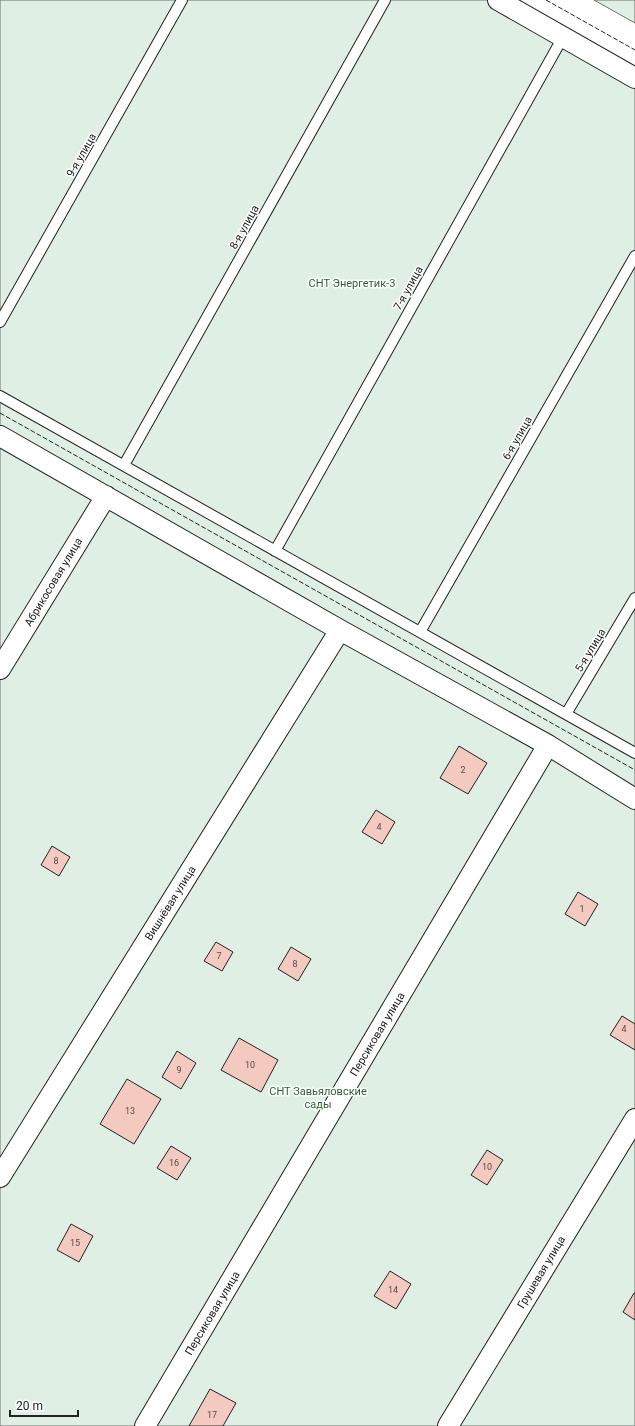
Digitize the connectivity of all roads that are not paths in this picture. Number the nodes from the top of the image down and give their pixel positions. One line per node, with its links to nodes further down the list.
1 (182, 0): 7 (lane, 9-я улица)
2 (385, 0): 10 (lane, 8-я улица)
3 (498, 0): 4 (street)
4 (563, 37): 5 (street); 12 (lane, 7-я улица)
5 (635, 78)
6 (635, 256): 15 (lane, 6-я улица)
7 (0, 322)
8 (0, 396): 10 (lane)
9 (0, 436): 11 (street)
10 (124, 466): 12 (lane)
11 (106, 496): 14 (street); 16 (street, Абрикосовая улица)
12 (275, 551): 15 (lane)
13 (635, 598): 17 (lane, 5-я улица)
14 (340, 630): 18 (street); 22 (street, Вишнёвая улица)
15 (420, 632): 17 (lane)
16 (0, 669)
17 (566, 714): 19 (lane)
18 (548, 745): 20 (street); 23 (street, Персиковая улица)
19 (635, 753)
20 (635, 799)
21 (635, 1119): 24 (street, Грушевая улица)
22 (0, 1177)
23 (145, 1426)
24 (448, 1426)

